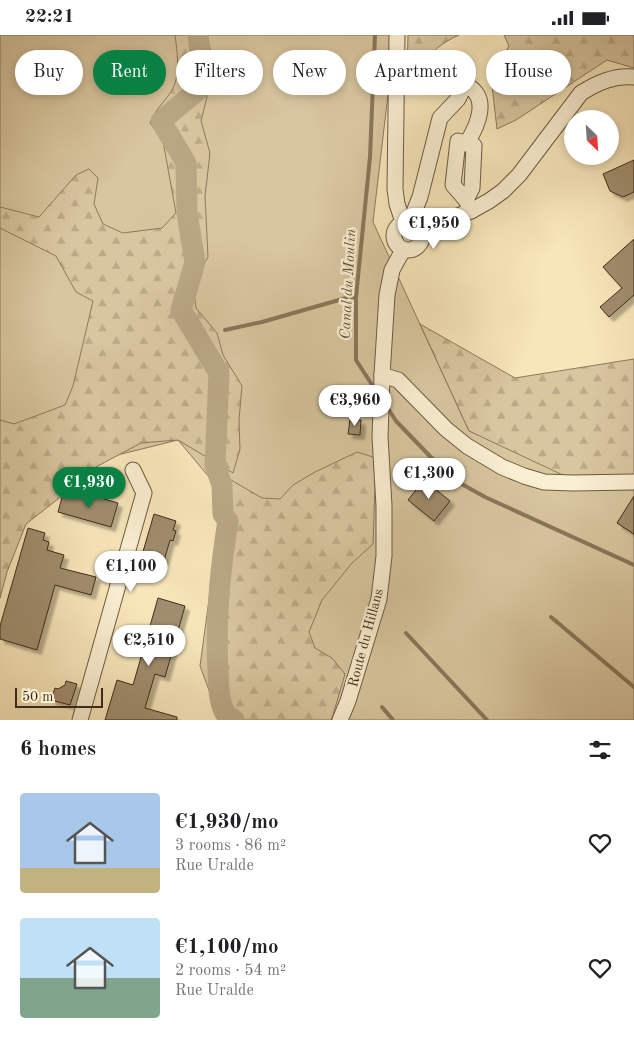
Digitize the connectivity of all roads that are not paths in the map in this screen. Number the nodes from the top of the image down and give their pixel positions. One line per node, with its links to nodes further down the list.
1 (396, 35): 4 (street)
2 (634, 77): 3 (street)
3 (468, 205): 4 (street); 4 (street)
4 (411, 225): 5 (street); 5 (street)
5 (403, 250): 6 (street, Route du Hillans)
6 (382, 375): 8 (street); 10 (street, Route du Hillans)
7 (133, 470): 9 (street)
8 (634, 482)
9 (80, 720)
10 (340, 720)

